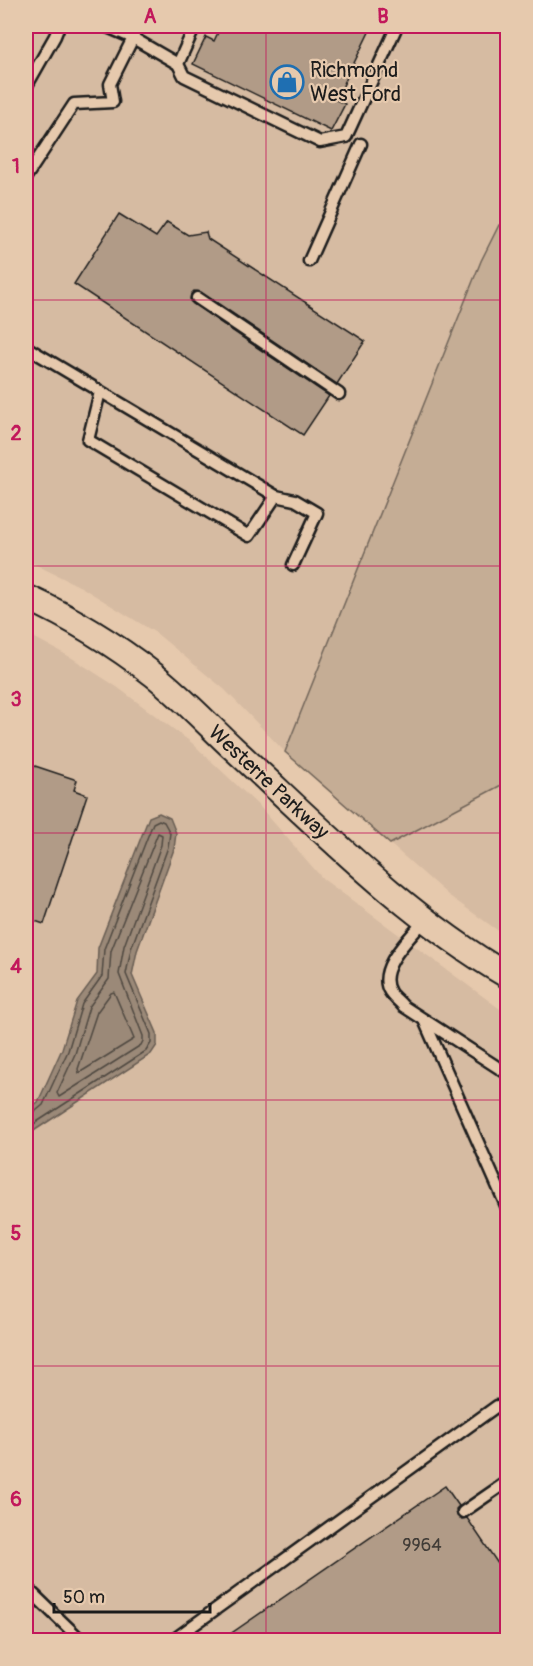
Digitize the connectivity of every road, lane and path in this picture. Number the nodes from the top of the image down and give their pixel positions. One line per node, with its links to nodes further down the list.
1 (58, 26): 7 (lane)
2 (105, 26): 5 (lane)
3 (195, 26): 6 (lane)
4 (397, 26): 6 (lane)
5 (133, 38): 6 (lane); 9 (lane)
6 (178, 64)
7 (26, 87)
8 (361, 144): 10 (lane)
9 (26, 177)
10 (309, 261)
11 (197, 298): 14 (lane)
12 (26, 347): 13 (lane)
13 (100, 392): 15 (lane); 15 (lane)
14 (339, 394)
15 (276, 496): 16 (lane)
16 (293, 565)
17 (26, 597): 18 (street, Westerre Parkway)
18 (425, 920): 19 (street, Westerre Parkway); 20 (lane)
19 (507, 976)
20 (424, 1020): 21 (lane); 22 (lane)
21 (507, 1074)
22 (507, 1210)
23 (497, 1406): 28 (lane)
24 (507, 1481): 25 (lane)
25 (463, 1512)
26 (26, 1587): 27 (lane)
27 (81, 1641)
28 (173, 1641)

